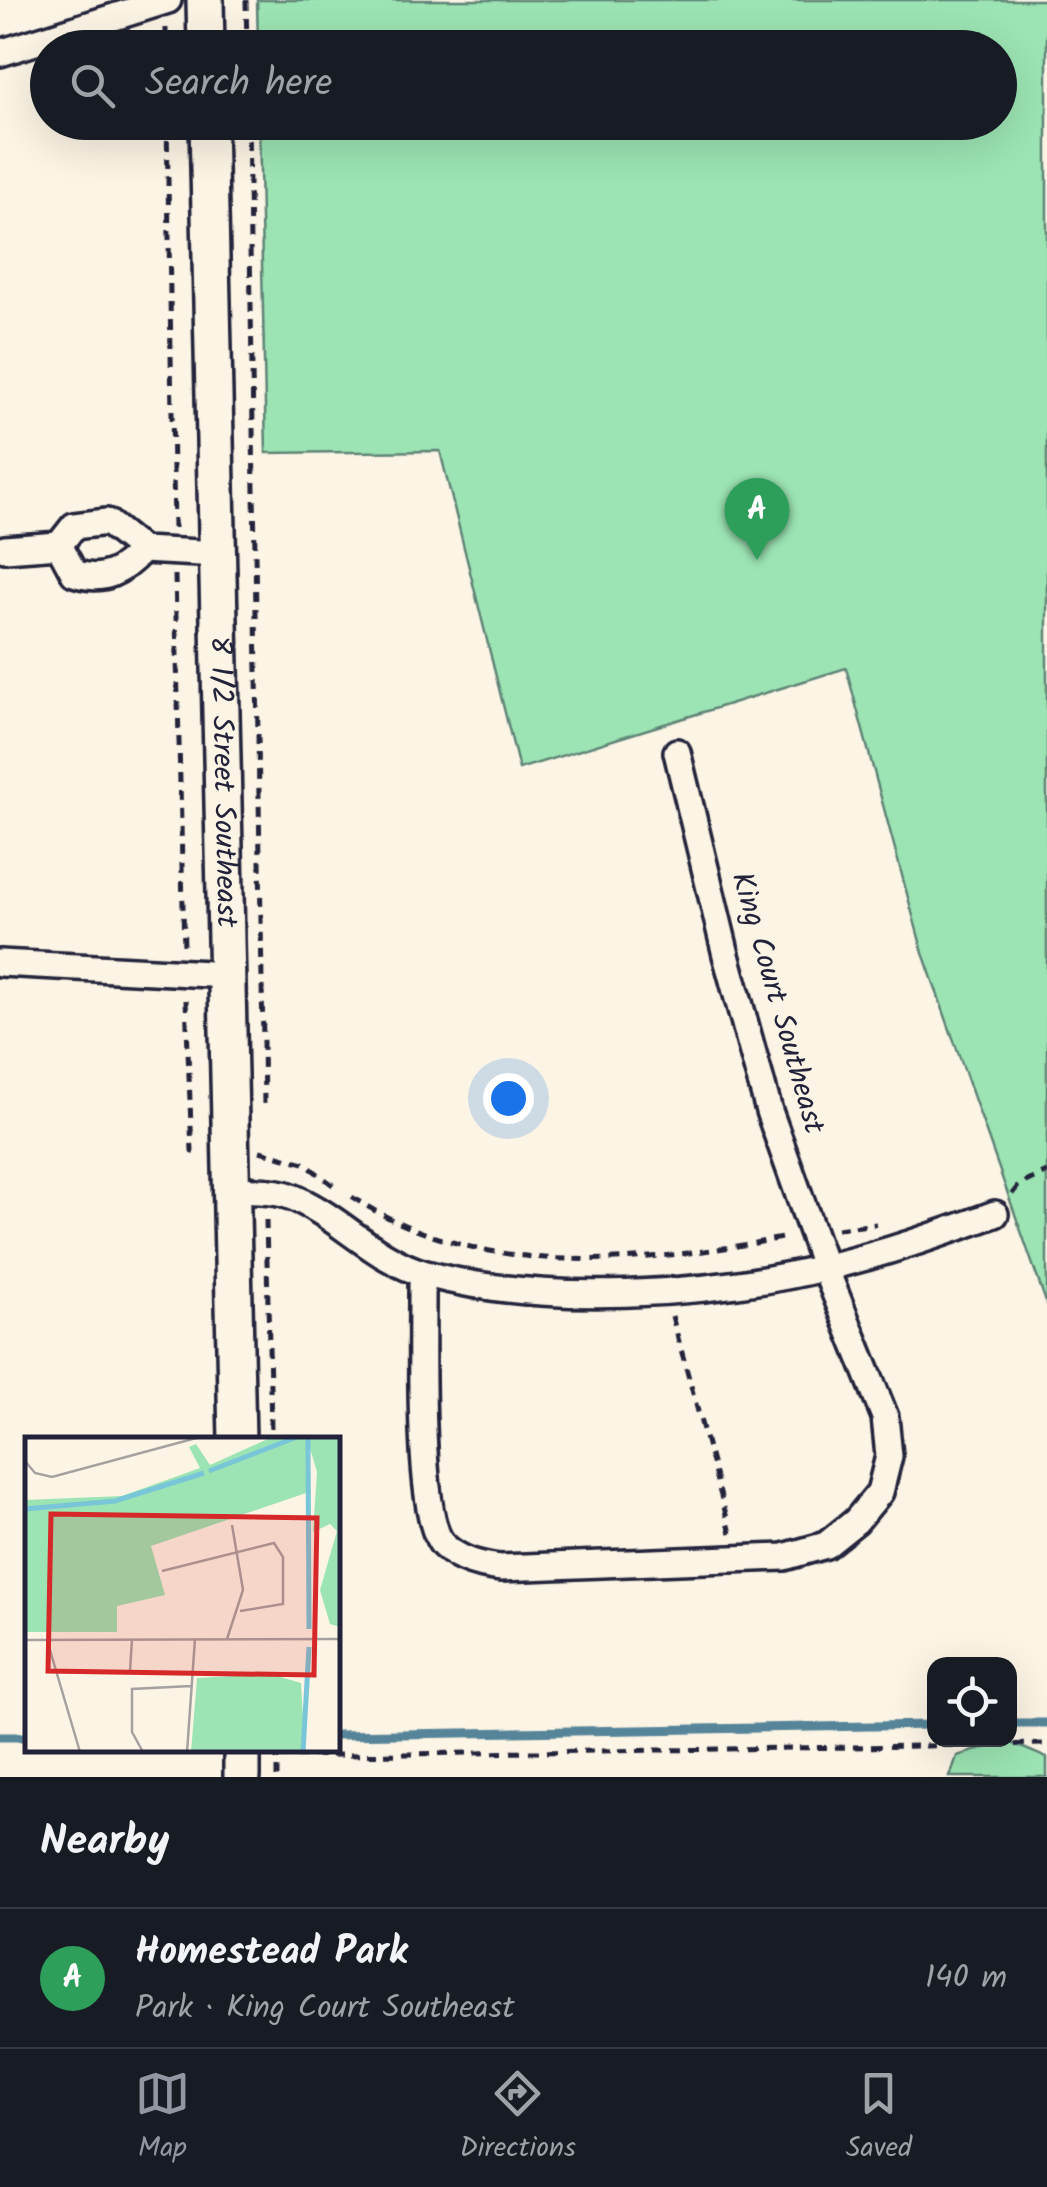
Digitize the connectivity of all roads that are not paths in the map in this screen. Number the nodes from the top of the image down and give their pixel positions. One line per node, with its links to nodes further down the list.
1 (168, 0): 3 (street)
2 (205, 0): 4 (street)
3 (73, 30)
4 (206, 30)
5 (30, 44): 6 (street)
6 (0, 53)
7 (208, 140): 11 (street, 8 1/2 Street Southeast)
8 (59, 545): 9 (street); 10 (street); 10 (street)
9 (5, 549)
10 (142, 550): 11 (street)
11 (219, 554): 14 (street, 8 1/2 Street Southeast)
12 (678, 752): 17 (street, King Court Southeast)
13 (0, 963): 14 (street)
14 (230, 975): 15 (street, 8 1/2 Street Southeast)
15 (249, 1191): 18 (street); 19 (street, 8 1/2 Street Southeast)
16 (995, 1214): 17 (street)
17 (826, 1268): 18 (street); 18 (street, King Court Southeast)
18 (422, 1273)
19 (238, 1437)

